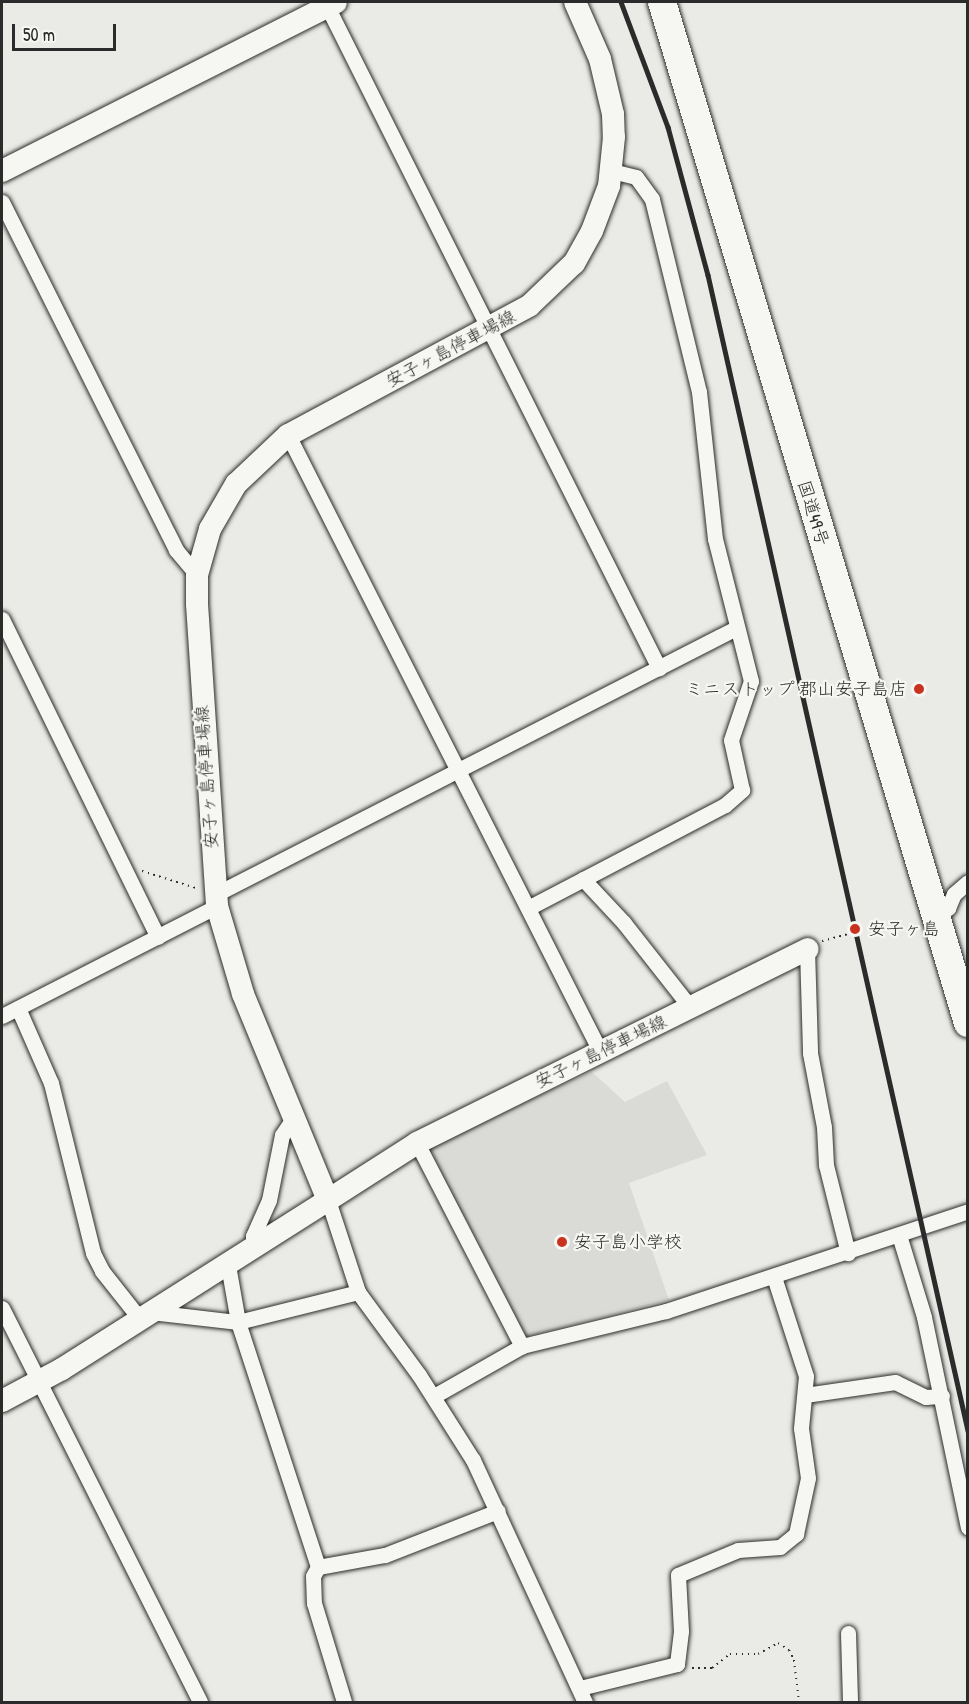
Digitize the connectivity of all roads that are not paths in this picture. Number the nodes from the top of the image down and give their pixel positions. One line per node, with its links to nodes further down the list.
1 (575, 2): 5 (main road, 安子ヶ島停車場線)
2 (662, 2): 18 (highway, 国道49号)
3 (332, 4): 4 (main road); 7 (street)
4 (2, 171)
5 (612, 171): 7 (main road, 安子ヶ島停車場線); 11 (street)
6 (2, 202): 9 (street)
7 (488, 330): 8 (main road, 安子ヶ島停車場線); 12 (street)
8 (288, 435): 9 (main road, 安子ヶ島停車場線); 13 (street)
9 (197, 575): 16 (main road, 安子ヶ島停車場線)
10 (2, 619): 19 (street)
11 (736, 628): 12 (street); 14 (street)
12 (658, 669): 13 (street)
13 (457, 771): 16 (street); 17 (street)
14 (583, 879): 17 (street); 22 (street)
15 (968, 882): 18 (street)
16 (210, 896): 19 (street); 26 (main road, 安子ヶ島停車場線)
17 (528, 908): 25 (street)
18 (935, 915): 24 (highway, 国道49号)
19 (158, 937): 21 (street)
20 (807, 949): 22 (main road, 安子ヶ島停車場線); 32 (street)
21 (18, 1008): 23 (street); 37 (street)
22 (691, 1008): 25 (main road, 安子ヶ島停車場線)
23 (2, 1016)
24 (968, 1023)
25 (601, 1053): 27 (main road, 安子ヶ島停車場線)
26 (295, 1116): 28 (main road, 安子ヶ島停車場線); 31 (street)
27 (417, 1143): 28 (main road, 安子ヶ島停車場線); 39 (street)
28 (328, 1200): 31 (main road); 35 (street)
29 (968, 1211): 30 (street)
30 (899, 1235): 32 (street); 43 (street)
31 (253, 1249): 33 (main road)
32 (848, 1253): 34 (street)
33 (228, 1265): 37 (main road); 38 (street)
34 (774, 1277): 39 (street); 41 (street)
35 (358, 1292): 38 (street); 42 (street)
36 (2, 1308): 40 (street)
37 (146, 1315): 38 (street); 40 (main road)
38 (238, 1322): 47 (street)
39 (522, 1346): 42 (street)
40 (39, 1382): 44 (main road); 50 (street)
41 (805, 1395): 43 (street); 49 (street)
42 (434, 1396): 45 (street)
43 (942, 1396): 46 (street)
44 (2, 1401)
45 (498, 1510): 47 (street); 49 (street)
46 (968, 1527)
47 (318, 1567): 51 (street)
48 (849, 1633): 52 (street)
49 (583, 1695)
50 (200, 1702)
51 (344, 1702)
52 (850, 1702)

